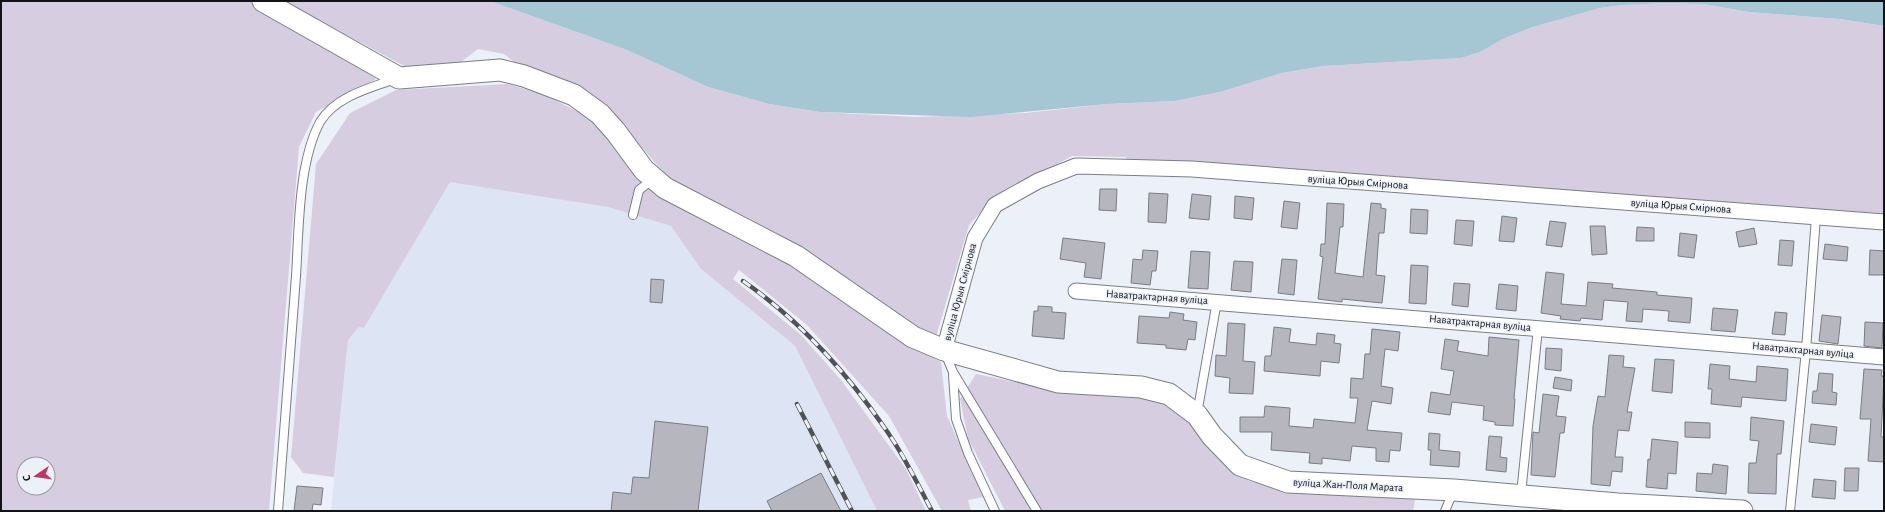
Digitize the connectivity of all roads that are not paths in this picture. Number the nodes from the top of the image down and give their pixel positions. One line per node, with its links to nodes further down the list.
1 (263, 1): 2 (street)
2 (399, 78): 3 (street, вуліца Жан-Поля Марата); 18 (lane)
3 (654, 179): 4 (lane); 10 (street, вуліца Жан-Поля Марата)
4 (633, 215)
5 (1816, 217): 6 (street, вуліца Юрыя Смірнова); 10 (street, вуліца Юрыя Смірнова); 11 (lane)
6 (1884, 222)
7 (1076, 291): 8 (street, Наватрактарная вуліца)
8 (1217, 301): 9 (street, Наватрактарная вуліца); 14 (lane)
9 (1538, 328): 11 (street, Наватрактарная вуліца); 16 (lane)
10 (944, 350): 13 (lane); 14 (street, вуліца Жан-Поля Марата)
11 (1806, 350): 12 (street, Наватрактарная вуліца); 23 (lane)
12 (1884, 357)
13 (953, 372): 19 (lane); 20 (lane)
14 (1197, 415): 15 (street, вуліца Жан-Поля Марата)
15 (1454, 490): 16 (street, вуліца Жан-Поля Марата); 21 (lane)
16 (1521, 494): 17 (street, вуліца Жан-Поля Марата)
17 (1617, 507): 22 (street, вуліца Жан-Поля Марата)
18 (278, 511)
19 (995, 511)
20 (1037, 511)
21 (1445, 511)
22 (1742, 511)
23 (1790, 511)

